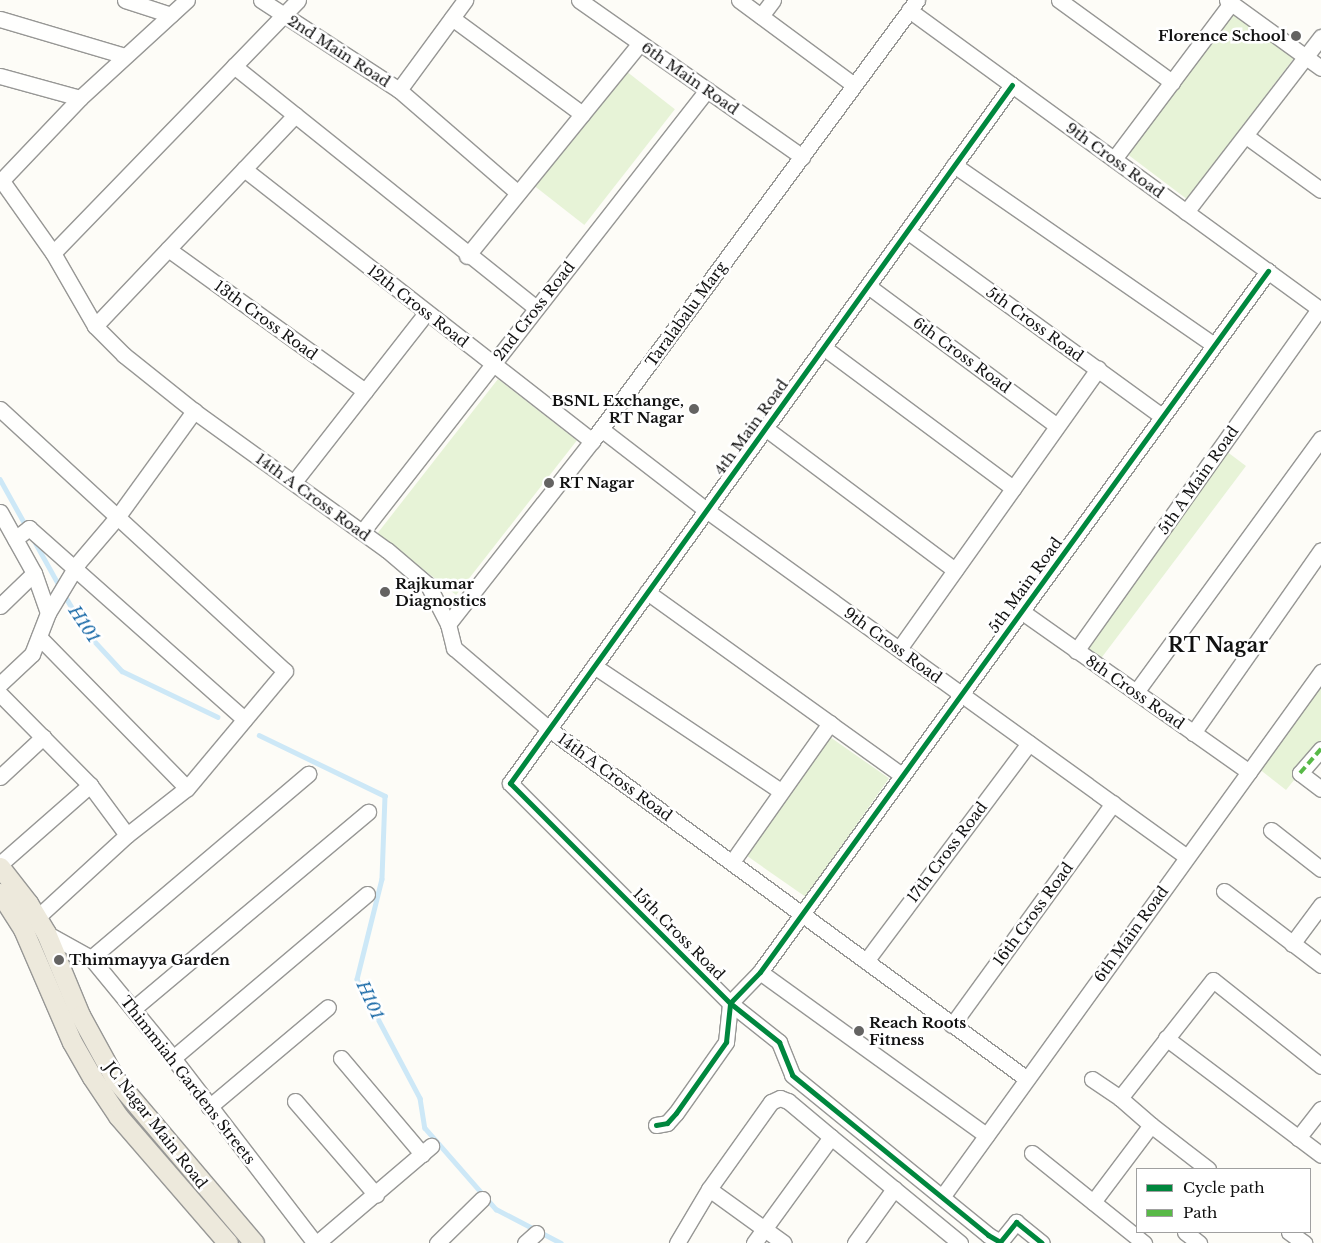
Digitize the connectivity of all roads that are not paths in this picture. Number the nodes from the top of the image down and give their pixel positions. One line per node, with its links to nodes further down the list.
1 (125, 0): 12 (street)
2 (187, 0): 12 (street)
3 (260, 0): 13 (street, 2nd Main Road)
4 (298, 0): 13 (street)
5 (465, 0): 15 (street, 2nd Main Road)
6 (579, 0): 18 (street, 6th Main Road)
7 (739, 0): 14 (street)
8 (773, 0): 14 (street)
9 (1059, 0): 24 (street)
10 (1229, 1): 20 (street); 24 (street)
11 (913, 5): 25 (street, 9th Cross Road); 26 (street, Taralabalu Marg)
12 (171, 15): 19 (street)
13 (284, 15): 21 (street); 27 (street, 2nd Main Road)
14 (761, 16): 26 (street)
15 (452, 18): 27 (street, 2nd Main Road); 30 (street)
16 (0, 19): 19 (street)
17 (1321, 37): 20 (street)
18 (640, 43): 28 (street, 6th Main Road); 30 (street)
19 (125, 56): 29 (street)
20 (1306, 57): 22 (street); 32 (street)
21 (234, 66): 31 (street); 43 (street)
22 (1321, 68)
23 (0, 76): 29 (street)
24 (1172, 82): 34 (street)
25 (1012, 85): 34 (street, 9th Cross Road); 35 (street, 4th Main Road)
26 (854, 86): 33 (street, Taralabalu Marg)
27 (399, 90): 39 (street)
28 (707, 90): 33 (street, 6th Main Road); 47 (street, 2nd Cross Road)
29 (80, 98): 37 (street)
30 (582, 114): 39 (street)
31 (295, 115): 36 (street); 44 (street)
32 (1246, 136): 38 (street); 40 (street)
33 (802, 157): 61 (street, Taralabalu Marg)
34 (1114, 159): 40 (street, 9th Cross Road)
35 (954, 165): 41 (street, 4th Main Road); 51 (street)
36 (244, 169): 42 (street); 49 (street, 12th Cross Road)
37 (1, 181): 43 (street, 14th A Cross Road)
38 (1321, 190)
39 (518, 193): 44 (street)
40 (1186, 212): 45 (street, 9th Cross Road)
41 (907, 231): 46 (street, 4th Main Road); 54 (street, 5th Cross Road)
42 (168, 250): 50 (street); 55 (street, 13th Cross Road)
43 (53, 253): 50 (street, 14th A Cross Road)
44 (467, 256): 47 (street)
45 (1268, 271): 48 (street, 9th Cross Road); 51 (street, 5th Main Road)
46 (868, 286): 52 (street, 4th Main Road); 59 (street, 6th Cross Road)
47 (536, 308): 53 (street, 2nd Cross Road)
48 (1320, 310): 81 (street, 5th A Main Road)
49 (426, 312): 53 (street, 12th Cross Road); 55 (street)
50 (95, 326): 57 (street, 14th A Cross Road)
51 (1214, 345): 58 (street, 5th Main Road)
52 (823, 347): 60 (street, 4th Main Road); 64 (street)
53 (492, 365): 61 (street, 12th Cross Road); 68 (street, 2nd Cross Road)
54 (1098, 369): 58 (street, 5th Cross Road); 59 (street)
55 (364, 392): 63 (street)
56 (0, 409): 67 (street)
57 (194, 411): 63 (street, 14th A Cross Road); 67 (street)
58 (1162, 416): 76 (street, 5th Main Road)
59 (1056, 425): 64 (street)
60 (765, 428): 65 (street, 4th Main Road); 72 (street)
61 (597, 435): 65 (street, 9th Cross Road); 78 (street, Taralabalu Marg)
62 (1321, 438): 85 (street)
63 (294, 482): 68 (street, 14th A Cross Road)
64 (1013, 488): 72 (street)
65 (706, 510): 74 (street, 4th Main Road); 80 (street, 9th Cross Road)
66 (0, 512): 69 (street)
67 (118, 516): 71 (street); 88 (street)
68 (362, 532): 78 (street, 14th A Cross Road)
69 (15, 539): 71 (street); 73 (street)
70 (1321, 550): 91 (street)
71 (76, 567): 77 (street); 88 (street)
72 (955, 570): 80 (street)
73 (34, 573): 75 (street); 77 (street)
74 (648, 592): 82 (street, 4th Main Road); 89 (street)
75 (0, 606)
76 (1021, 611): 81 (street, 8th Cross Road); 87 (street, 5th Main Road)
77 (48, 613): 79 (street)
78 (448, 624): 90 (street, 14th A Cross Road)
79 (39, 637): 84 (street); 101 (street)
80 (898, 649): 87 (street, 9th Cross Road)
81 (1076, 650): 85 (street, 8th Cross Road)
82 (594, 666): 90 (street, 4th Main Road); 103 (street)
83 (1321, 672): 95 (street, 6th Main Road)
84 (0, 684)
85 (1136, 692): 91 (street, 8th Cross Road)
86 (0, 694): 92 (street)
87 (961, 694): 93 (street, 9th Cross Road); 97 (street, 5th Main Road)
88 (244, 719): 101 (street)
89 (830, 723): 97 (street); 103 (street)
90 (549, 729): 99 (street, 4th Main Road); 109 (street, 14th A Cross Road)
91 (1193, 733): 95 (street, 8th Cross Road)
92 (43, 737): 98 (street); 100 (street)
93 (1029, 742): 104 (street, 9th Cross Road); 120 (street, 17th Cross Road)
94 (1321, 749): 102 (street)
95 (1249, 772): 108 (street, 6th Main Road)
96 (308, 774): 119 (street)
97 (902, 775): 116 (street, 5th Main Road)
98 (0, 777)
99 (510, 783): 123 (street, 15th Cross Road)
100 (90, 784): 107 (street); 110 (street)
101 (187, 788): 107 (street)
102 (1321, 789)
103 (782, 792): 109 (street)
104 (1113, 803): 108 (street, 9th Cross Road); 126 (street, 16th Cross Road)
105 (368, 812): 125 (street)
106 (1271, 830): 111 (street)
107 (127, 835): 117 (street)
108 (1188, 857): 132 (street, 6th Main Road)
109 (732, 862): 116 (street, 14th A Cross Road)
110 (0, 866): 117 (main road, JC Nagar Main Road)
111 (1321, 869)
112 (1224, 891): 118 (street)
113 (0, 893): 117 (main road, JC Nagar Main Road)
114 (367, 894): 128 (street)
115 (1321, 905): 118 (street)
116 (802, 914): 120 (street, 14th A Cross Road); 122 (street, 5th Main Road)
117 (35, 927): 119 (street, Thimmiah Gardens Streets); 155 (main road, JC Nagar Main Road); 156 (main road, JC Nagar Main Road)
118 (1292, 944): 121 (street)
119 (91, 958): 125 (street, Thimmiah Gardens Streets)
120 (866, 961): 126 (street, 14th A Cross Road)
121 (1321, 965)
122 (760, 972): 123 (street, 5th Main Road); 139 (street)
123 (730, 1003): 137 (street); 148 (street, 15th Cross Road)
124 (328, 1008): 135 (street)
125 (133, 1009): 128 (street, Thimmiah Gardens Streets)
126 (952, 1025): 132 (street, 14th A Cross Road)
127 (1166, 1038): 130 (street); 133 (street); 141 (street)
128 (173, 1058): 135 (street, Thimmiah Gardens Streets)
129 (341, 1058): 147 (street)
130 (1321, 1066)
131 (1092, 1079): 133 (street)
132 (1026, 1080): 139 (street, 6th Main Road)
133 (1120, 1098): 138 (street)
134 (295, 1101): 147 (street)
135 (209, 1107): 157 (street, Thimmiah Gardens Streets)
136 (1321, 1108): 141 (street)
137 (656, 1125)
138 (1151, 1125): 144 (street); 150 (street)
139 (986, 1135): 148 (street, 6th Main Road)
140 (830, 1137): 145 (street); 146 (street); 152 (street)
141 (1298, 1138): 143 (street)
142 (1032, 1154): 150 (street)
143 (1321, 1155)
144 (1207, 1168)
145 (709, 1188): 152 (street); 159 (street)
146 (894, 1189): 151 (street); 162 (street)
147 (376, 1195): 157 (street)
148 (942, 1197): 151 (street, 6th Main Road); 164 (street, 15th Cross Road)
149 (482, 1199): 158 (street)
150 (1092, 1202): 165 (street)
151 (926, 1215): 163 (street)
152 (764, 1229): 160 (street); 161 (street)
153 (1186, 1233): 166 (street)
154 (1290, 1233): 167 (street)
155 (228, 1243)
156 (254, 1243)
157 (316, 1243)
158 (438, 1243)
159 (677, 1243)
160 (754, 1243)
161 (784, 1243)
162 (855, 1243)
163 (960, 1243)
164 (1042, 1243)
165 (1144, 1243)
166 (1199, 1243)
167 (1304, 1243)

